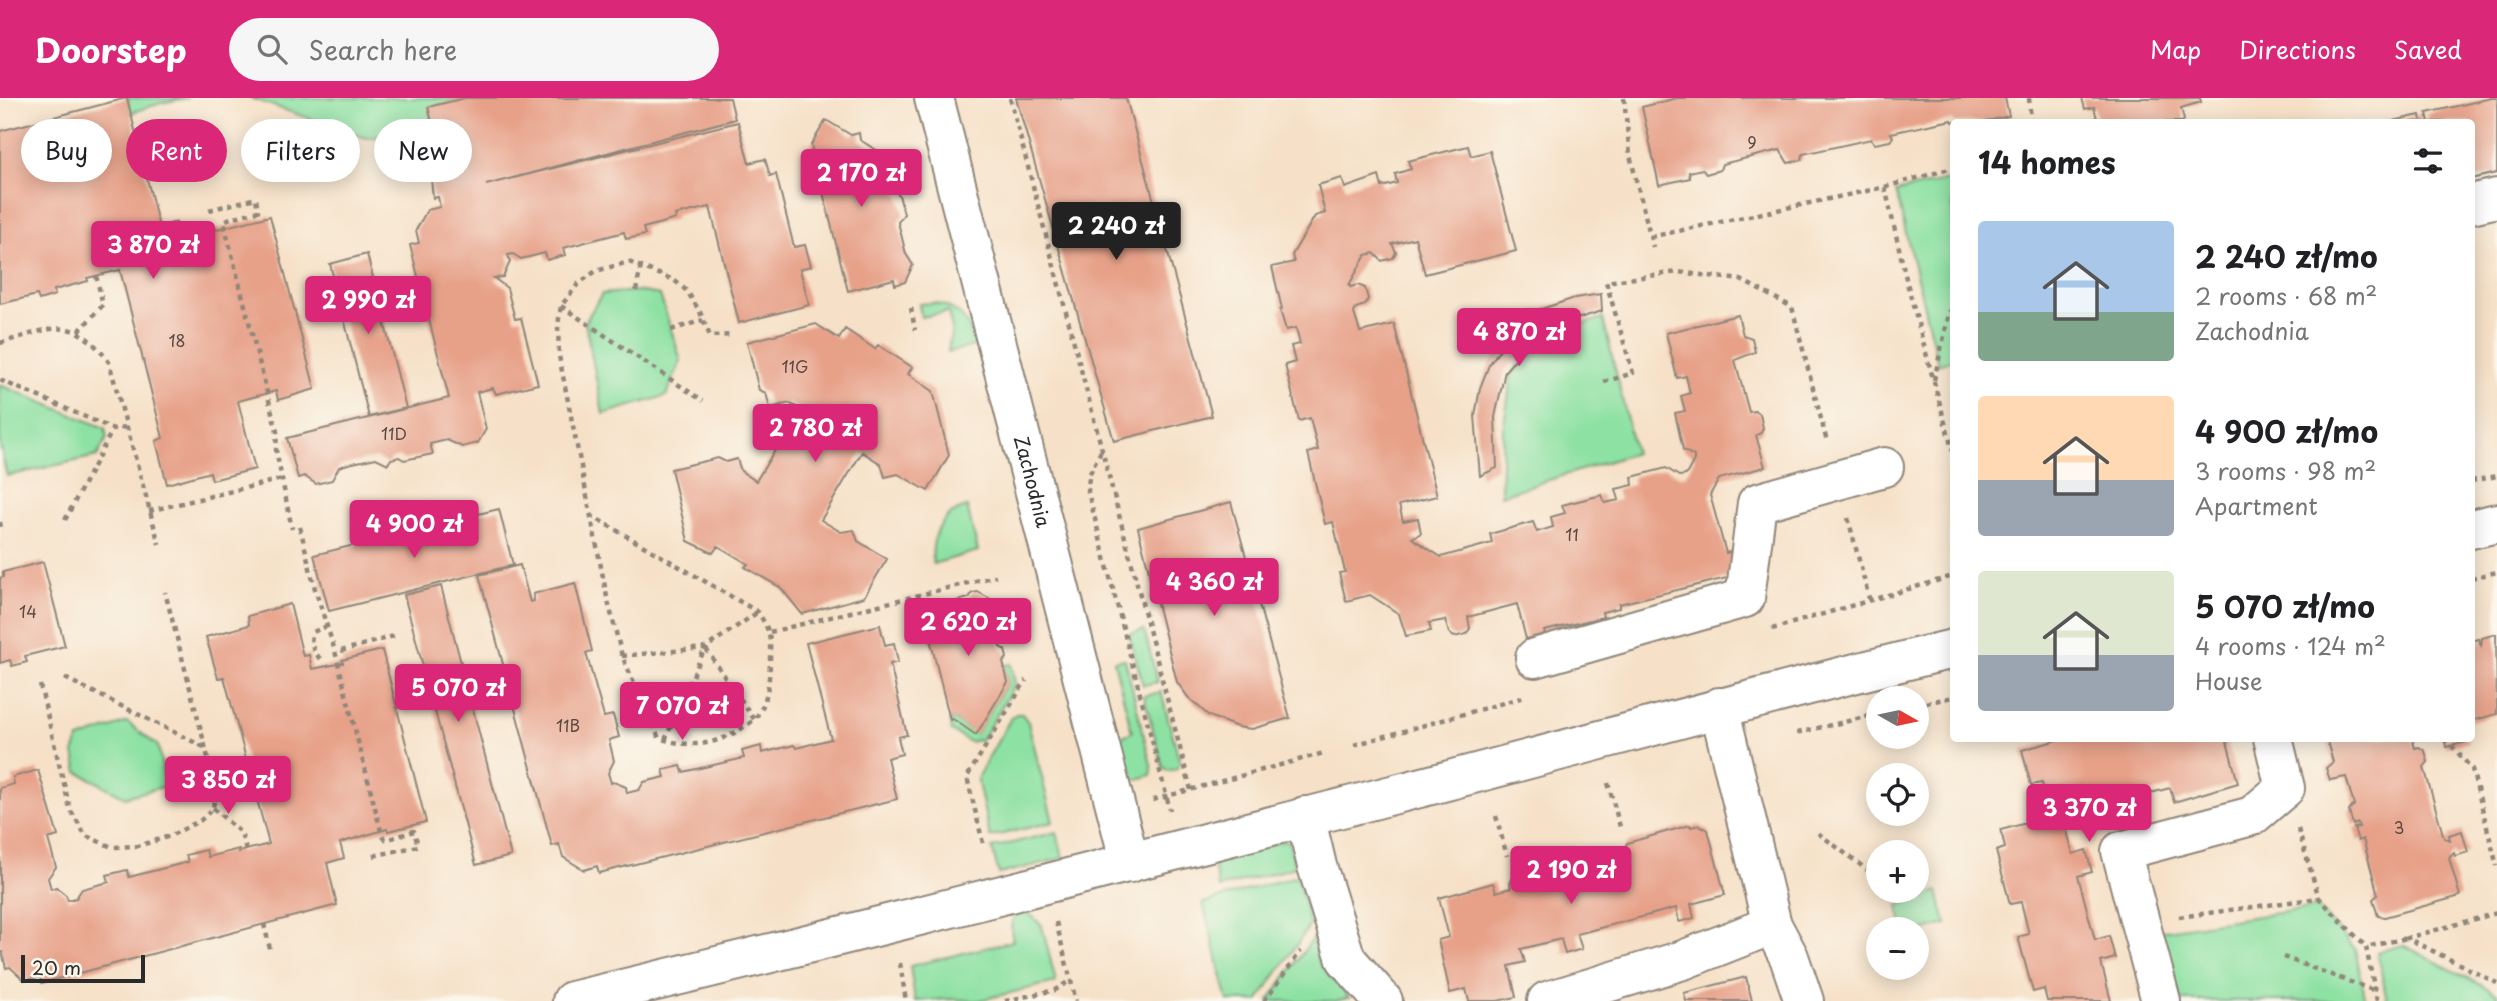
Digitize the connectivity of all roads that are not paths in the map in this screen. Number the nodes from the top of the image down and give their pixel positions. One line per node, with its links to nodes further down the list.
1 (934, 98): 12 (street, Zachodnia)
2 (2497, 198): 3 (street)
3 (2475, 203)
4 (1884, 467): 8 (street)
5 (2497, 523): 6 (street)
6 (2475, 528)
7 (1950, 650): 9 (street)
8 (1535, 658)
9 (1719, 707): 11 (street); 13 (street)
10 (2274, 742): 18 (street)
11 (1305, 816): 12 (street); 16 (street)
12 (1130, 863): 15 (street)
13 (1772, 925): 14 (street); 17 (street)
14 (1567, 998)
15 (572, 1001)
16 (1383, 1001)
17 (1804, 1001)
18 (2161, 1001)

